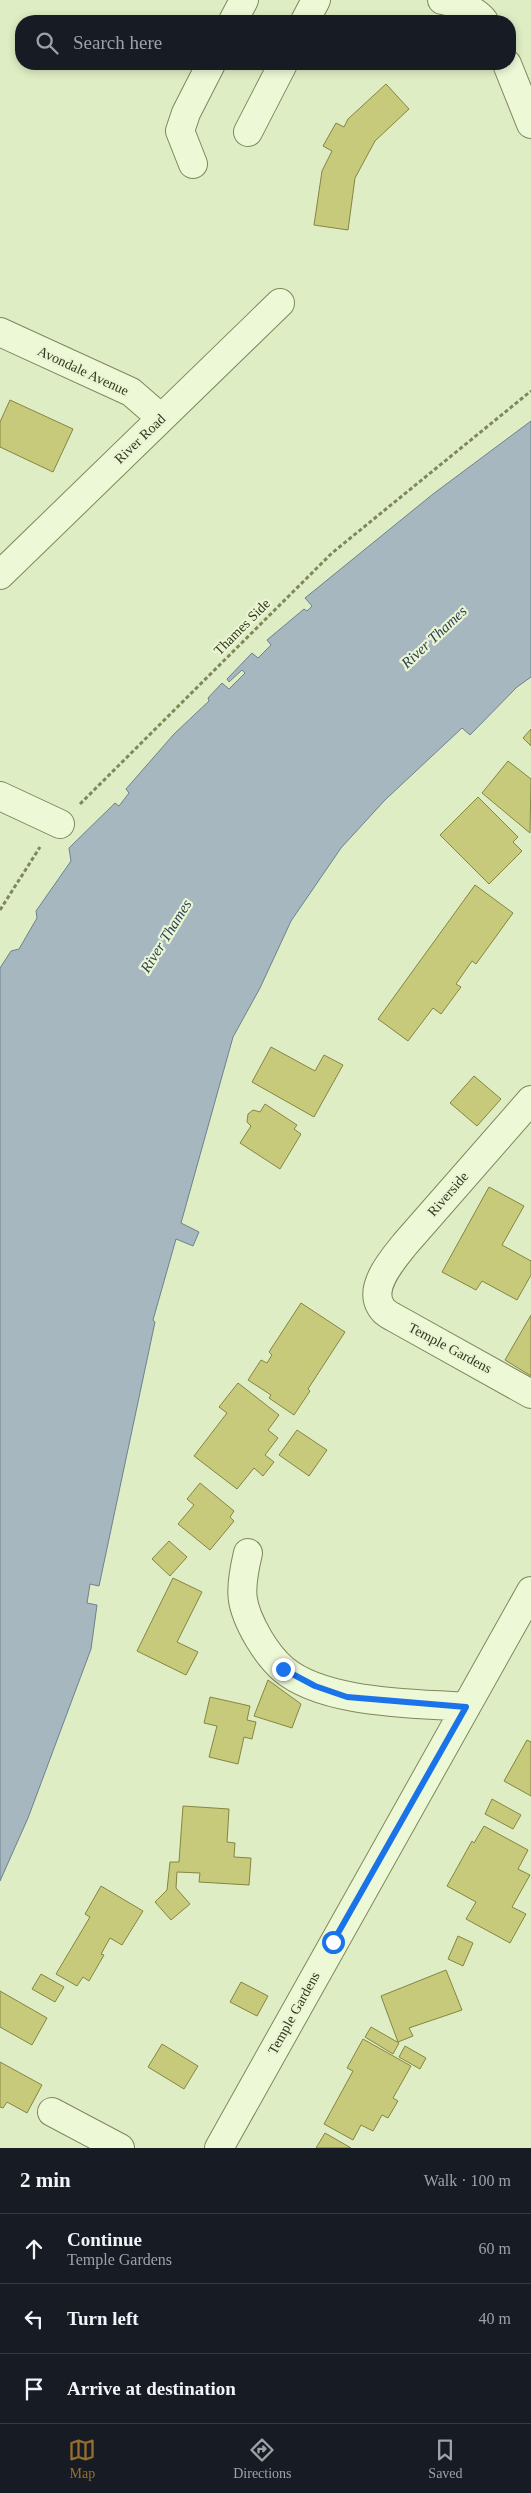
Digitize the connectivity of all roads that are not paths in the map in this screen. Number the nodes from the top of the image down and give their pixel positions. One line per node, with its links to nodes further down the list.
1 (244, 0): 4 (street)
2 (316, 0): 5 (street)
3 (442, 0): 6 (street)
4 (236, 15)
5 (308, 15)
6 (479, 15)
7 (209, 70): 12 (street)
8 (280, 70): 11 (street)
9 (509, 70): 10 (street)
10 (531, 124)
11 (248, 132)
12 (193, 164)
13 (280, 303): 15 (street, River Road)
14 (0, 332): 15 (street, Avondale Avenue)
15 (161, 418): 16 (street, River Road)
16 (0, 575)
17 (0, 796): 18 (street)
18 (60, 824)
19 (531, 1100): 20 (street, Riverside)
20 (377, 1296): 21 (street, Temple Gardens)
21 (531, 1394)
22 (248, 1553): 24 (street)
23 (531, 1591): 24 (street, Temple Gardens)
24 (466, 1707): 27 (street, Temple Gardens)
25 (52, 2112): 26 (street)
26 (120, 2148)
27 (219, 2148)

